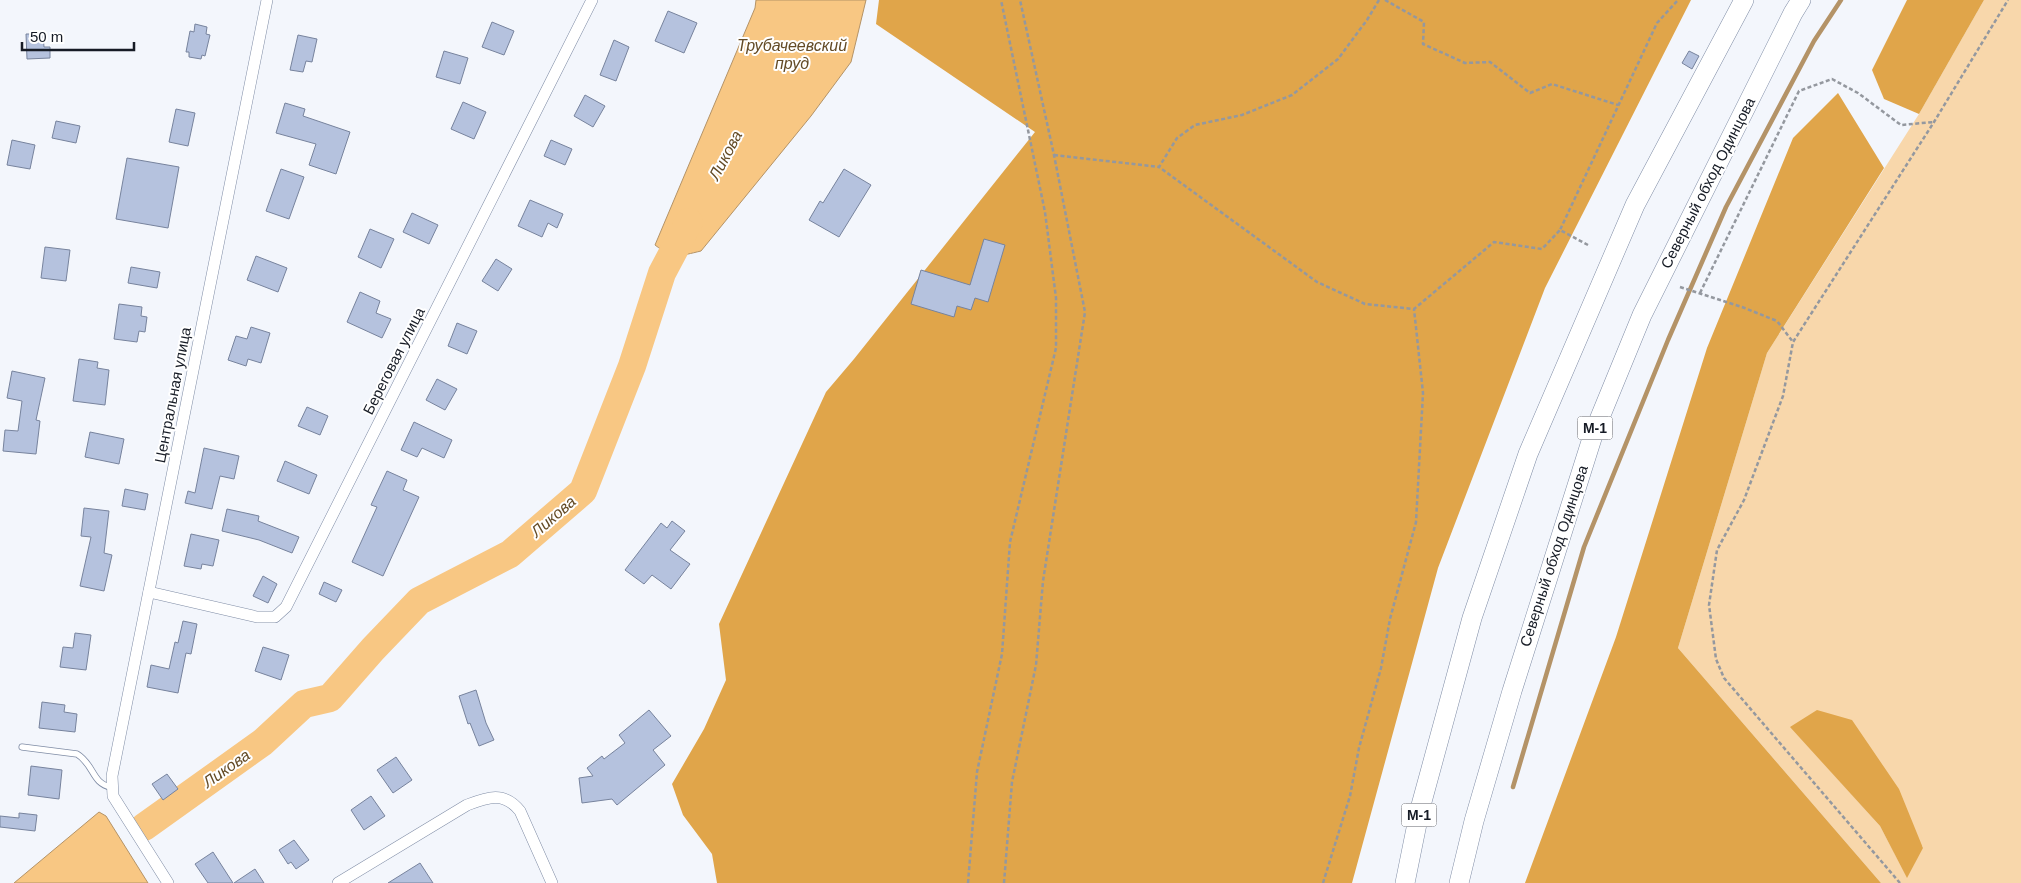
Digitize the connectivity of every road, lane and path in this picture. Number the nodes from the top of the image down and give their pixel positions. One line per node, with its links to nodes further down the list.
1 (268, 0): 21 (street, Центральная улица)
2 (592, 0): 21 (street, Береговая улица)
3 (1001, 0): 27 (path)
4 (1020, 0): 13 (path)
5 (1379, 0): 14 (path)
6 (1385, 0): 11 (path)
7 (1678, 0): 11 (path)
8 (1744, 0): 30 (highway, М-1)
9 (1801, 0): 31 (highway, Северный обход Одинцова / М-1)
10 (2008, 0): 12 (path)
11 (1618, 105): 15 (path)
12 (1934, 122): 18 (path); 20 (path)
13 (1054, 155): 14 (path); 28 (path)
14 (1159, 167): 19 (path)
15 (1560, 230): 16 (path); 19 (path)
16 (1588, 245)
17 (1680, 287): 18 (path)
18 (1700, 293): 20 (path)
19 (1414, 309): 29 (path)
20 (1794, 342): 32 (path)
21 (149, 592): 23 (street, Центральная улица)
22 (22, 747): 23 (lane)
23 (112, 792): 24 (street)
24 (168, 883)
25 (338, 883): 26 (street)
26 (552, 883)
27 (968, 883)
28 (1004, 883)
29 (1323, 883)
30 (1405, 883)
31 (1459, 883)
32 (1900, 883)

